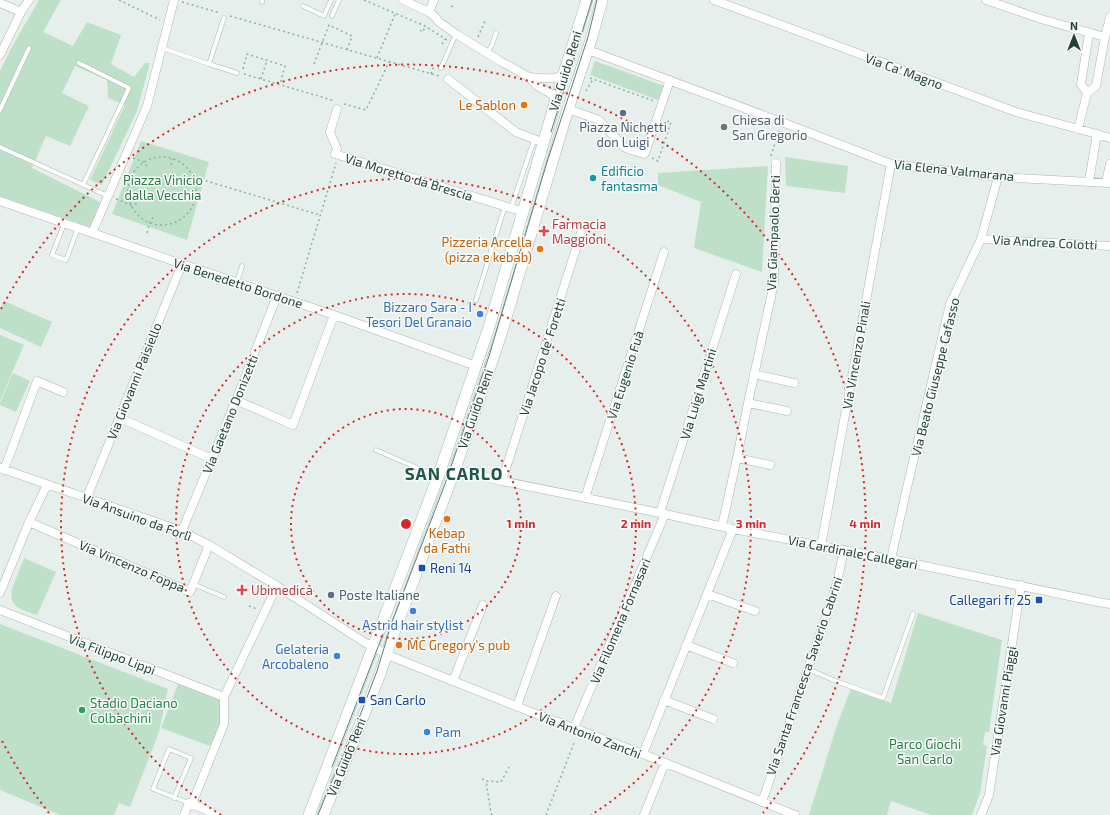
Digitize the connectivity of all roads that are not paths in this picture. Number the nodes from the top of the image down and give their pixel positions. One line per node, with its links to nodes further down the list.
1 (29, 0): 13 (street)
2 (174, 0): 23 (street)
3 (331, 0): 12 (lane)
4 (339, 0): 15 (lane)
5 (403, 0): 14 (street)
6 (434, 0): 14 (street)
7 (587, 0): 31 (street, Via Guido Reni)
8 (602, 0): 24 (street, Via Guido Reni)
9 (714, 0): 40 (street, Via Ca' Magno)
10 (986, 0): 20 (street)
11 (0, 3): 13 (street)
12 (302, 6)
13 (21, 12): 26 (street)
14 (429, 12): 19 (street)
15 (332, 16)
16 (1110, 17): 21 (street)
17 (224, 18): 28 (lane)
18 (496, 33): 25 (lane)
19 (456, 34): 25 (street); 29 (lane)
20 (1089, 34): 21 (street); 35 (street)
21 (1105, 37): 35 (street)
22 (30, 48): 39 (lane)
23 (162, 48): 28 (lane); 52 (street)
24 (588, 50): 34 (street, Via Elena Valmarana); 38 (street, Via Guido Reni)
25 (487, 53): 32 (street)
26 (0, 55)
27 (80, 62): 51 (lane)
28 (209, 64): 30 (lane)
29 (441, 68)
30 (237, 73)
31 (564, 73): 32 (street); 36 (street, Via Guido Reni)
32 (529, 77): 36 (street)
33 (448, 79): 43 (street)
34 (670, 80): 38 (street, Via Guido Reni); 46 (street, Via Elena Valmarana)
35 (1087, 93): 40 (street)
36 (555, 103): 43 (street, Via Guido Reni)
37 (337, 105): 54 (street, Via Moretto da Brescia)
38 (568, 109): 83 (street, Via Guido Reni)
39 (0, 110)
40 (1078, 129): 41 (street, Via Ca' Magno)
41 (1097, 134): 42 (street, Via Ca' Magno); 49 (street)
42 (1110, 138)
43 (539, 142): 54 (lane); 55 (street, Via Guido Reni)
44 (0, 147): 51 (lane)
45 (776, 163): 71 (street, Via Giampaolo Berti)
46 (891, 164): 48 (street, Via Elena Valmarana); 95 (street, Via Vincenzo Pinali)
47 (1110, 164): 50 (street)
48 (998, 177): 49 (street, Via Elena Valmarana); 60 (street, Via Beato Giuseppe Cafasso)
49 (1089, 181): 50 (street, Via Elena Valmarana)
50 (1108, 182)
51 (83, 185): 52 (lane)
52 (112, 197): 58 (street)
53 (0, 201): 56 (street, Via Benedetto Bordone)
54 (508, 207): 55 (street, Via Moretto da Brescia); 68 (lane)
55 (524, 212): 70 (street, Via Guido Reni)
56 (64, 224): 57 (street, Via Benedetto Bordone); 57 (lane)
57 (78, 228): 58 (street, Via Benedetto Bordone)
58 (92, 233): 63 (street, Via Benedetto Bordone)
59 (581, 233): 85 (street, Via Jacopo de' Foretti)
60 (981, 239): 61 (street, Via Andrea Colotti); 97 (street, Via Beato Giuseppe Cafasso)
61 (1110, 246)
62 (664, 252): 88 (street, Via Eugenio Fuà)
63 (182, 264): 66 (street, Via Benedetto Bordone); 77 (street, Via Giovanni Paisiello)
64 (242, 266): 66 (lane)
65 (736, 274): 89 (street, Via Luigi Martini)
66 (237, 283): 67 (street, Via Benedetto Bordone)
67 (277, 296): 69 (street, Via Benedetto Bordone); 74 (street, Via Gaetano Donizetti)
68 (476, 300)
69 (334, 315): 70 (street, Via Benedetto Bordone); 74 (street)
70 (476, 366): 84 (street, Via Guido Reni)
71 (754, 374): 72 (street); 75 (street, Via Giampaolo Berti)
72 (794, 383)
73 (63, 392): 82 (street, Via Ansuino da Forlì)
74 (236, 400): 80 (street, Via Gaetano Donizetti)
75 (748, 403): 76 (street); 79 (street, Via Giampaolo Berti)
76 (787, 411)
77 (120, 418): 80 (street); 87 (street, Via Giovanni Paisiello)
78 (376, 450): 84 (lane)
79 (737, 458): 81 (street); 91 (street, Via Giampaolo Berti)
80 (212, 459): 93 (street, Via Gaetano Donizetti)
81 (770, 465)
82 (2, 469): 86 (street, Via Ansuino da Forlì)
83 (455, 469): 85 (street, Via Cardinale Callegari); 112 (street, Via Guido Reni)
84 (438, 477): 111 (street, Via Guido Reni)
85 (502, 481): 88 (street, Via Cardinale Callegari)
86 (47, 485): 87 (street, Via Ansuino da Forlì); 90 (street)
87 (87, 497): 93 (street, Via Ansuino da Forlì)
88 (586, 498): 89 (street, Via Cardinale Callegari)
89 (663, 514): 91 (street, Via Cardinale Callegari); 120 (street, Via Filomena Fornasari)
90 (29, 522): 98 (street, Via Vincenzo Foppa); 101 (street)
91 (722, 526): 92 (street, Via Cardinale Callegari)
92 (733, 529): 95 (street, Via Cardinale Callegari); 102 (street)
93 (182, 531): 94 (street, Via Ansuino da Forlì)
94 (210, 545): 98 (street, Via Vincenzo Foppa); 100 (street, Via Ansuino da Forlì)
95 (821, 546): 96 (street, Via Cardinale Callegari)
96 (844, 550): 97 (street, Via Cardinale Callegari); 114 (street, Via Santa Francesca Saverio Cabrini)
97 (891, 559): 99 (street, Via Cardinale Callegari)
98 (193, 584): 104 (lane)
99 (1021, 585): 105 (street, Via Cardinale Callegari); 134 (street, Via Giovanni Piaggi)
100 (277, 586): 111 (street, Via Ansuino da Forlì); 116 (street)
101 (0, 593)
102 (707, 594): 108 (street); 110 (street)
103 (556, 596): 118 (street)
104 (224, 598)
105 (1110, 604)
106 (483, 605): 115 (street)
107 (0, 610): 116 (street, Via Filippo Lippi)
108 (755, 611)
109 (914, 614): 114 (lane)
110 (686, 644): 113 (street); 117 (street)
111 (373, 647): 112 (street, Via Ansuino da Forlì); 129 (street, Via Guido Reni)
112 (386, 654): 115 (street, Via Antonio Zanchi); 130 (street, Via Guido Reni)
113 (733, 663)
114 (808, 669): 124 (street, Via Santa Francesca Saverio Cabrini)
115 (453, 681): 118 (street, Via Antonio Zanchi)
116 (224, 697): 125 (street)
117 (664, 700): 119 (street); 121 (street)
118 (517, 706): 120 (street, Via Antonio Zanchi)
119 (713, 719)
120 (574, 728): 121 (street, Via Antonio Zanchi)
121 (643, 754): 122 (street, Via Antonio Zanchi)
122 (665, 763): 124 (street, Via Antonio Zanchi); 131 (street)
123 (174, 798): 123 (lane); 125 (lane)
124 (762, 802): 126 (street, Via Antonio Zanchi)
125 (190, 804): 127 (street); 128 (street)
126 (773, 807): 132 (street); 133 (street, Via Antonio Zanchi)
127 (184, 815)
128 (217, 815)
129 (309, 815)
130 (323, 815)
131 (644, 815)
132 (770, 815)
133 (795, 815)
134 (981, 815)

